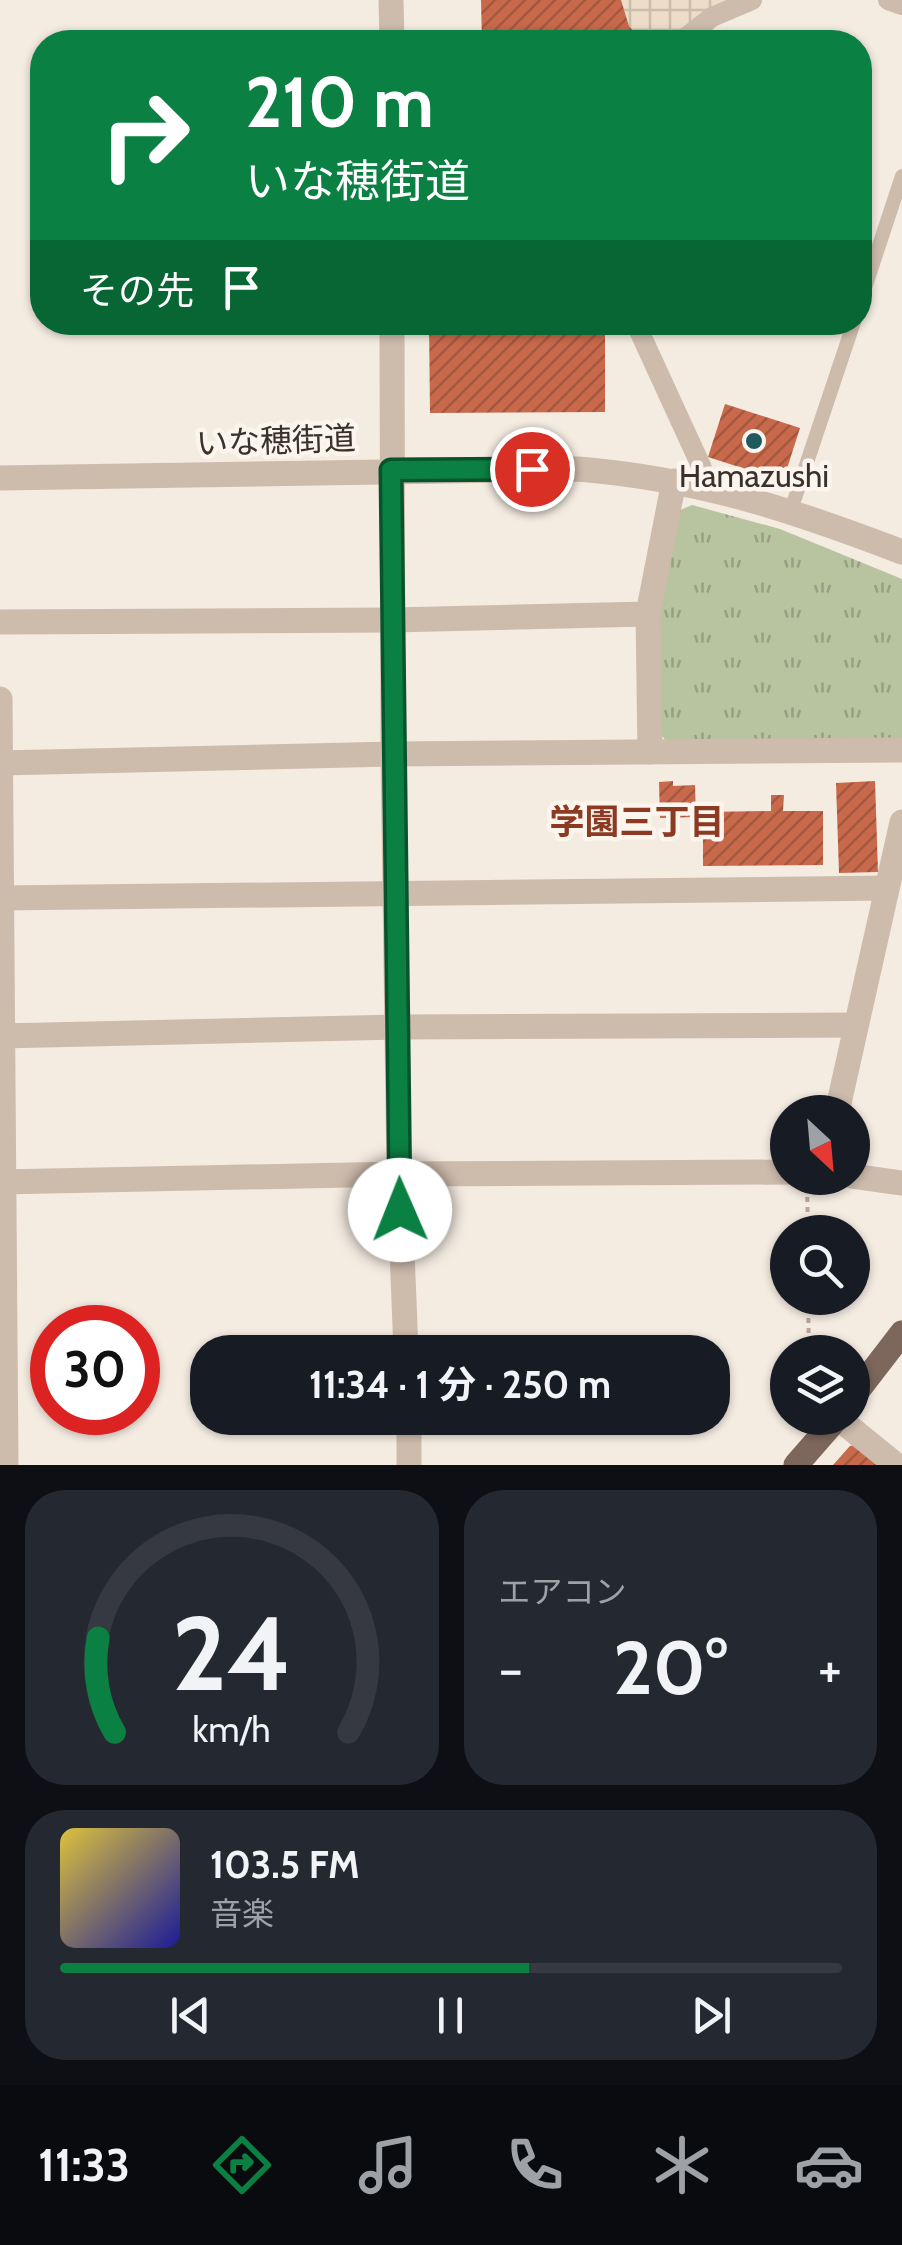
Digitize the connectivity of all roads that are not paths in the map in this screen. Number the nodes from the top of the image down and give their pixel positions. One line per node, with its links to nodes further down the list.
1 (391, 0): 5 (street)
2 (752, 0): 6 (street)
3 (888, 0): 4 (street)
4 (902, 5)
5 (392, 30)
6 (695, 30)
7 (902, 176): 8 (lane)
8 (872, 267)
9 (392, 335): 13 (street)
10 (640, 335): 12 (street)
11 (850, 335): 16 (lane)
12 (702, 468)
13 (391, 470): 14 (street, いな穂街道); 15 (street, いな穂街道); 19 (street)
14 (0, 478)
15 (674, 481): 16 (street, いな穂街道); 18 (street)
16 (792, 510): 17 (street, いな穂街道)
17 (902, 552)
18 (648, 614): 19 (street); 23 (street)
19 (393, 620): 20 (street); 24 (street)
20 (0, 622)
21 (0, 700): 25 (street)
22 (902, 750): 23 (street)
23 (650, 752): 24 (street)
24 (393, 754): 25 (street); 28 (street)
25 (1, 763): 29 (street)
26 (902, 822): 27 (street)
27 (887, 888): 28 (street); 30 (street)
28 (396, 892): 29 (street); 31 (street)
29 (2, 898): 32 (street)
30 (855, 1024): 31 (street); 33 (street)
31 (399, 1027): 32 (street); 35 (street)
32 (2, 1036): 37 (street)
33 (840, 1095)
34 (770, 1172): 35 (street)
35 (399, 1174): 37 (street); 40 (street)
36 (870, 1179): 38 (street)
37 (2, 1182): 45 (street)
38 (902, 1184)
39 (902, 1333): 41 (main road)
40 (405, 1335)
41 (870, 1375)
42 (409, 1435): 46 (street)
43 (823, 1435): 47 (main road)
44 (859, 1435): 48 (street)
45 (6, 1465)
46 (409, 1465)
47 (796, 1465)
48 (896, 1465)

